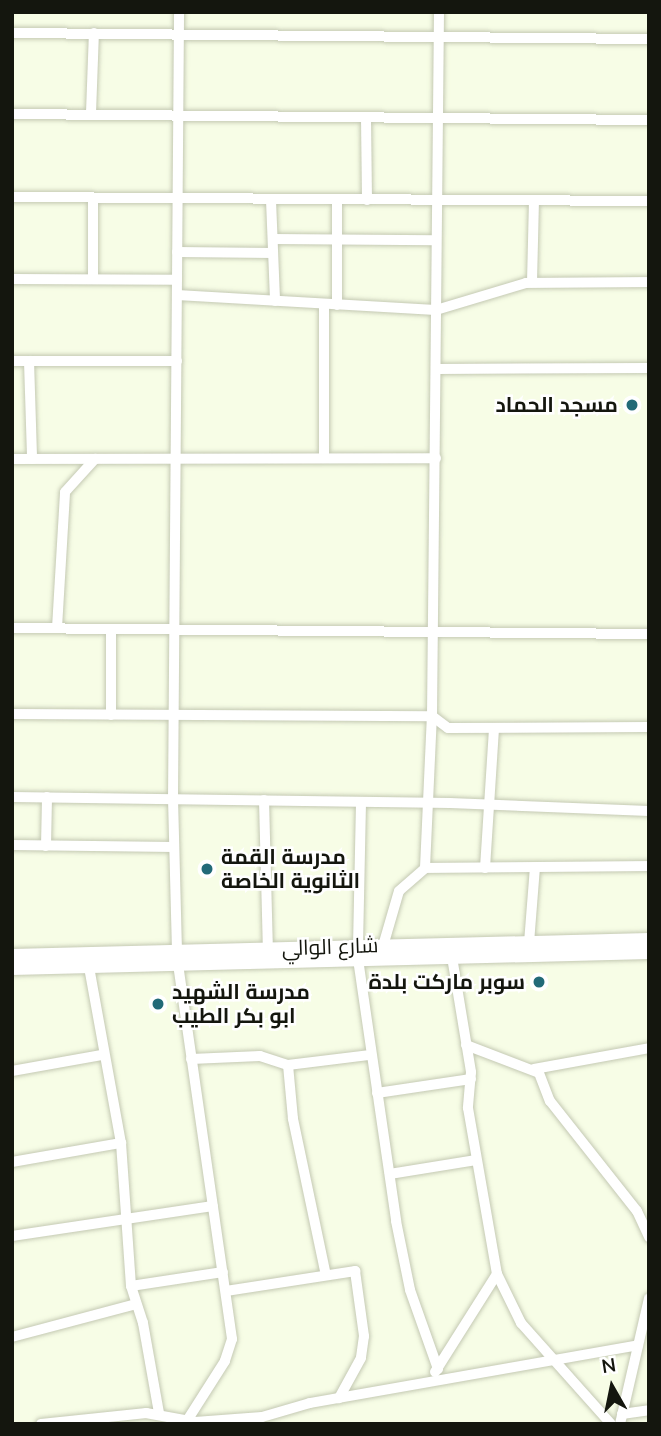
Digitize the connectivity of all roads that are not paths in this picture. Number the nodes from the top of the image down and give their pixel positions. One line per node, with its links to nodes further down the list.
1 (179, 12): 5 (street)
2 (439, 12): 6 (street)
3 (12, 33): 4 (street)
4 (94, 33): 5 (street); 8 (street)
5 (178, 33): 6 (street); 10 (street)
6 (439, 38): 7 (street); 12 (street)
7 (649, 39)
8 (91, 113): 9 (street); 10 (street)
9 (12, 114)
10 (178, 114): 11 (street); 16 (street)
11 (366, 118): 12 (street); 19 (street)
12 (437, 118): 13 (street); 20 (street)
13 (649, 120)
14 (12, 197): 15 (street)
15 (93, 198): 16 (street); 29 (street)
16 (178, 199): 17 (street); 26 (street)
17 (271, 200): 18 (street); 23 (street)
18 (337, 200): 19 (street); 24 (street)
19 (367, 200): 20 (street)
20 (437, 200): 22 (street); 25 (street)
21 (649, 201): 22 (street)
22 (534, 202): 31 (street)
23 (273, 239): 24 (street); 27 (street)
24 (337, 239): 25 (street); 36 (street)
25 (436, 240): 37 (street)
26 (177, 252): 27 (street); 30 (street)
27 (273, 253): 34 (street)
28 (12, 279): 29 (street)
29 (93, 279): 30 (street)
30 (177, 280): 33 (street)
31 (532, 282): 32 (street); 37 (street)
32 (649, 282)
33 (177, 295): 34 (street); 39 (street)
34 (275, 301): 35 (street)
35 (324, 304): 36 (street); 43 (street)
36 (337, 305): 37 (street)
37 (436, 310): 42 (street)
38 (12, 361): 40 (street)
39 (177, 361): 40 (street); 45 (street)
40 (29, 362): 47 (street)
41 (649, 368): 42 (street)
42 (436, 369): 44 (street)
43 (324, 457): 44 (street); 45 (street)
44 (436, 457): 53 (street)
45 (177, 458): 48 (street); 51 (street)
46 (12, 459): 47 (street)
47 (32, 459): 48 (street)
48 (95, 459): 50 (street)
49 (12, 628): 50 (street)
50 (57, 628): 52 (street)
51 (177, 628): 52 (street); 53 (street); 57 (street)
52 (111, 629): 56 (street)
53 (432, 632): 54 (street); 58 (street)
54 (649, 634)
55 (12, 714): 56 (street)
56 (111, 715): 57 (street)
57 (175, 715): 58 (street); 63 (street)
58 (432, 716): 59 (street); 66 (street)
59 (494, 727): 60 (street); 67 (street)
60 (649, 727)
61 (12, 797): 62 (street)
62 (47, 797): 63 (street); 70 (street)
63 (173, 799): 64 (street); 71 (street)
64 (264, 800): 65 (street); 79 (street)
65 (361, 802): 66 (street); 81 (street)
66 (430, 803): 67 (street); 74 (street)
67 (490, 805): 68 (street); 75 (street)
68 (649, 811)
69 (12, 845): 70 (street)
70 (46, 846): 71 (street)
71 (174, 847): 84 (street)
72 (649, 866): 73 (street)
73 (535, 867): 75 (street); 77 (street)
74 (425, 868): 75 (street); 78 (street)
75 (485, 868)
76 (649, 940): 77 (street, شارع الوالي)
77 (529, 943): 78 (street, شارع الوالي)
78 (383, 946): 81 (street, شارع الوالي)
79 (268, 949): 81 (street, شارع الوالي); 84 (street, شارع الوالي)
80 (649, 952): 83 (street, شارع الوالي)
81 (358, 953): 83 (street, شارع الوالي); 84 (street, شارع الوالي); 90 (street)
82 (12, 956): 84 (street, شارع الوالي)
83 (452, 957): 87 (street)
84 (178, 958): 85 (street, شارع الوالي); 91 (street)
85 (89, 967): 86 (street, شارع الوالي); 89 (street)
86 (12, 968)
87 (466, 1045): 93 (street); 95 (street)
88 (649, 1048): 93 (street)
89 (102, 1055): 94 (street); 97 (street)
90 (370, 1055): 92 (street); 96 (street)
91 (191, 1059): 92 (street); 101 (street)
92 (288, 1065): 107 (street)
93 (534, 1069): 103 (street)
94 (12, 1071)
95 (471, 1079): 96 (street); 98 (street)
96 (377, 1093): 100 (street)
97 (121, 1143): 99 (street); 102 (street)
98 (476, 1160): 100 (street); 106 (street)
99 (12, 1162)
100 (390, 1174): 115 (street)
101 (213, 1206): 102 (street); 105 (street)
102 (130, 1219): 104 (street); 108 (street)
103 (648, 1230)
104 (12, 1236)
105 (223, 1272): 108 (street); 109 (street)
106 (497, 1274): 114 (street); 115 (street)
107 (326, 1275): 109 (street); 117 (street)
108 (131, 1286): 111 (street)
109 (226, 1292): 122 (street)
110 (649, 1298): 113 (street)
111 (136, 1304): 112 (street); 119 (street)
112 (12, 1337)
113 (638, 1345): 114 (street); 120 (street)
114 (552, 1361): 116 (street); 124 (street)
115 (438, 1369): 116 (street)
116 (424, 1385): 117 (street)
117 (340, 1398): 122 (street)
118 (649, 1410): 120 (street)
119 (159, 1413): 121 (street); 122 (street)
120 (621, 1419)
121 (113, 1420): 123 (street)
122 (194, 1422)
123 (41, 1424)
124 (611, 1424)

